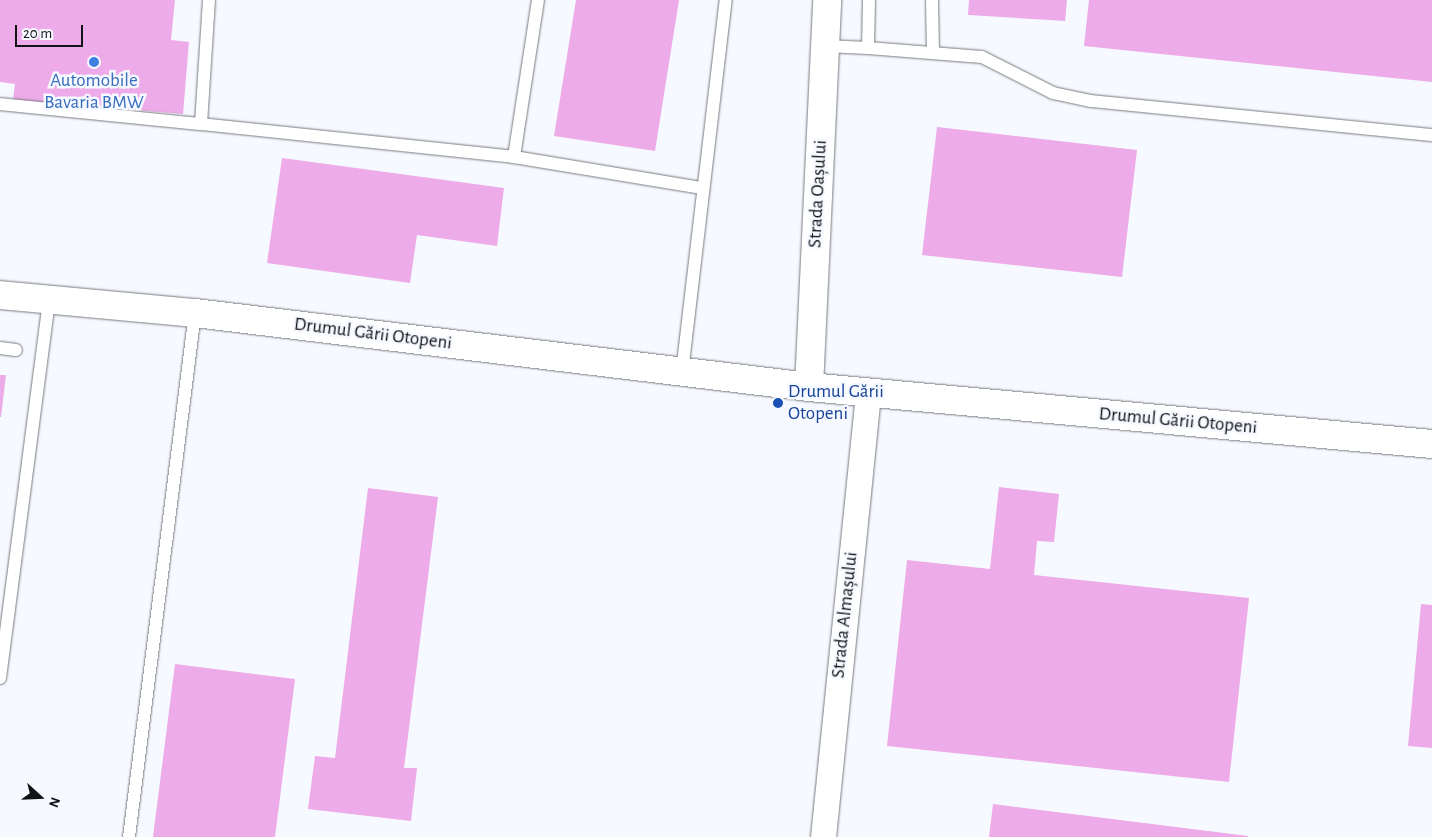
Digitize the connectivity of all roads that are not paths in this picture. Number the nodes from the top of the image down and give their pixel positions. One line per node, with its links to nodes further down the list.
1 (209, 0): 11 (lane)
2 (538, 0): 13 (lane)
3 (726, 0): 14 (lane)
4 (828, 0): 7 (main road, Strada Oașului)
5 (869, 0): 8 (lane)
6 (932, 0): 9 (lane)
7 (825, 46): 8 (lane); 21 (main road, Strada Oașului)
8 (868, 48): 9 (lane)
9 (933, 52): 12 (lane)
10 (0, 104): 11 (lane)
11 (201, 124): 13 (lane)
12 (1432, 135)
13 (514, 157): 14 (lane)
14 (702, 188): 20 (lane)
15 (0, 295): 16 (main road, Drumul Gării Otopeni)
16 (48, 299): 17 (main road, Drumul Gării Otopeni); 24 (lane)
17 (195, 313): 20 (main road, Drumul Gării Otopeni); 25 (lane)
18 (0, 348): 19 (lane)
19 (16, 350)
20 (682, 372): 21 (main road, Drumul Gării Otopeni)
21 (809, 387): 22 (main road, Drumul Gării Otopeni)
22 (868, 392): 23 (main road, Drumul Gării Otopeni); 26 (street, Strada Almașului)
23 (1432, 444)
24 (0, 678)
25 (129, 837)
26 (823, 837)

